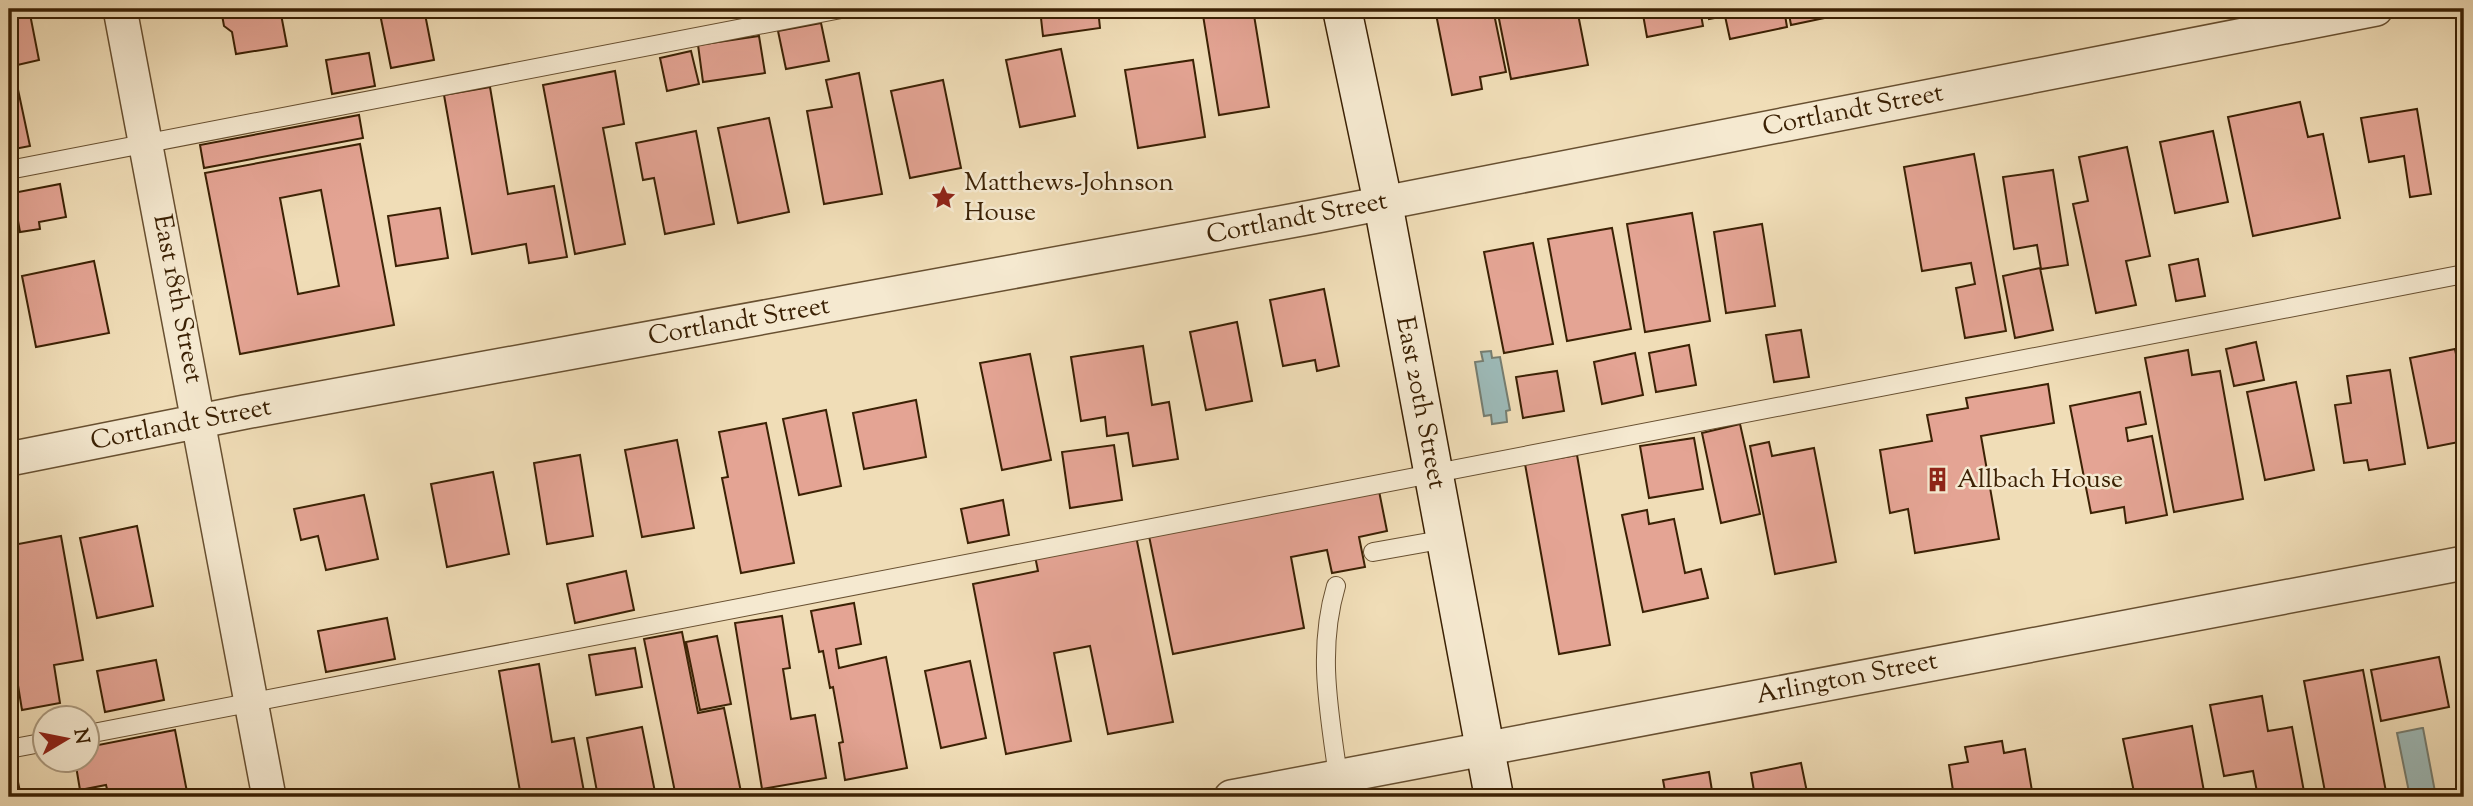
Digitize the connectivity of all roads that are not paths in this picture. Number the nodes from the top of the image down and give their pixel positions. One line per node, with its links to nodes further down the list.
1 (120, 9): 5 (street, East 18th Street)
2 (841, 9): 5 (lane)
3 (1342, 9): 7 (main road, East 20th Street)
4 (2376, 9): 7 (street, Cortlandt Street)
5 (147, 143): 6 (lane); 9 (street, East 18th Street)
6 (9, 170)
7 (1383, 203): 9 (street, Cortlandt Street); 11 (main road, East 20th Street)
8 (2464, 274): 11 (lane)
9 (201, 421): 10 (street, Cortlandt Street); 16 (street, East 18th Street)
10 (9, 459)
11 (1433, 473): 12 (main road, East 20th Street); 16 (lane)
12 (1446, 539): 13 (lane); 19 (main road, East 20th Street)
13 (1373, 552)
14 (2464, 563): 19 (street, Arlington Street)
15 (1336, 586): 21 (lane)
16 (252, 702): 17 (lane); 22 (street, East 18th Street)
17 (102, 731)
18 (32, 745): 20 (lane)
19 (1485, 747): 21 (street, Arlington Street); 24 (main road, East 20th Street)
20 (9, 749)
21 (1338, 776): 23 (street, Arlington Street)
22 (269, 797)
23 (1231, 797)
24 (1494, 797)

